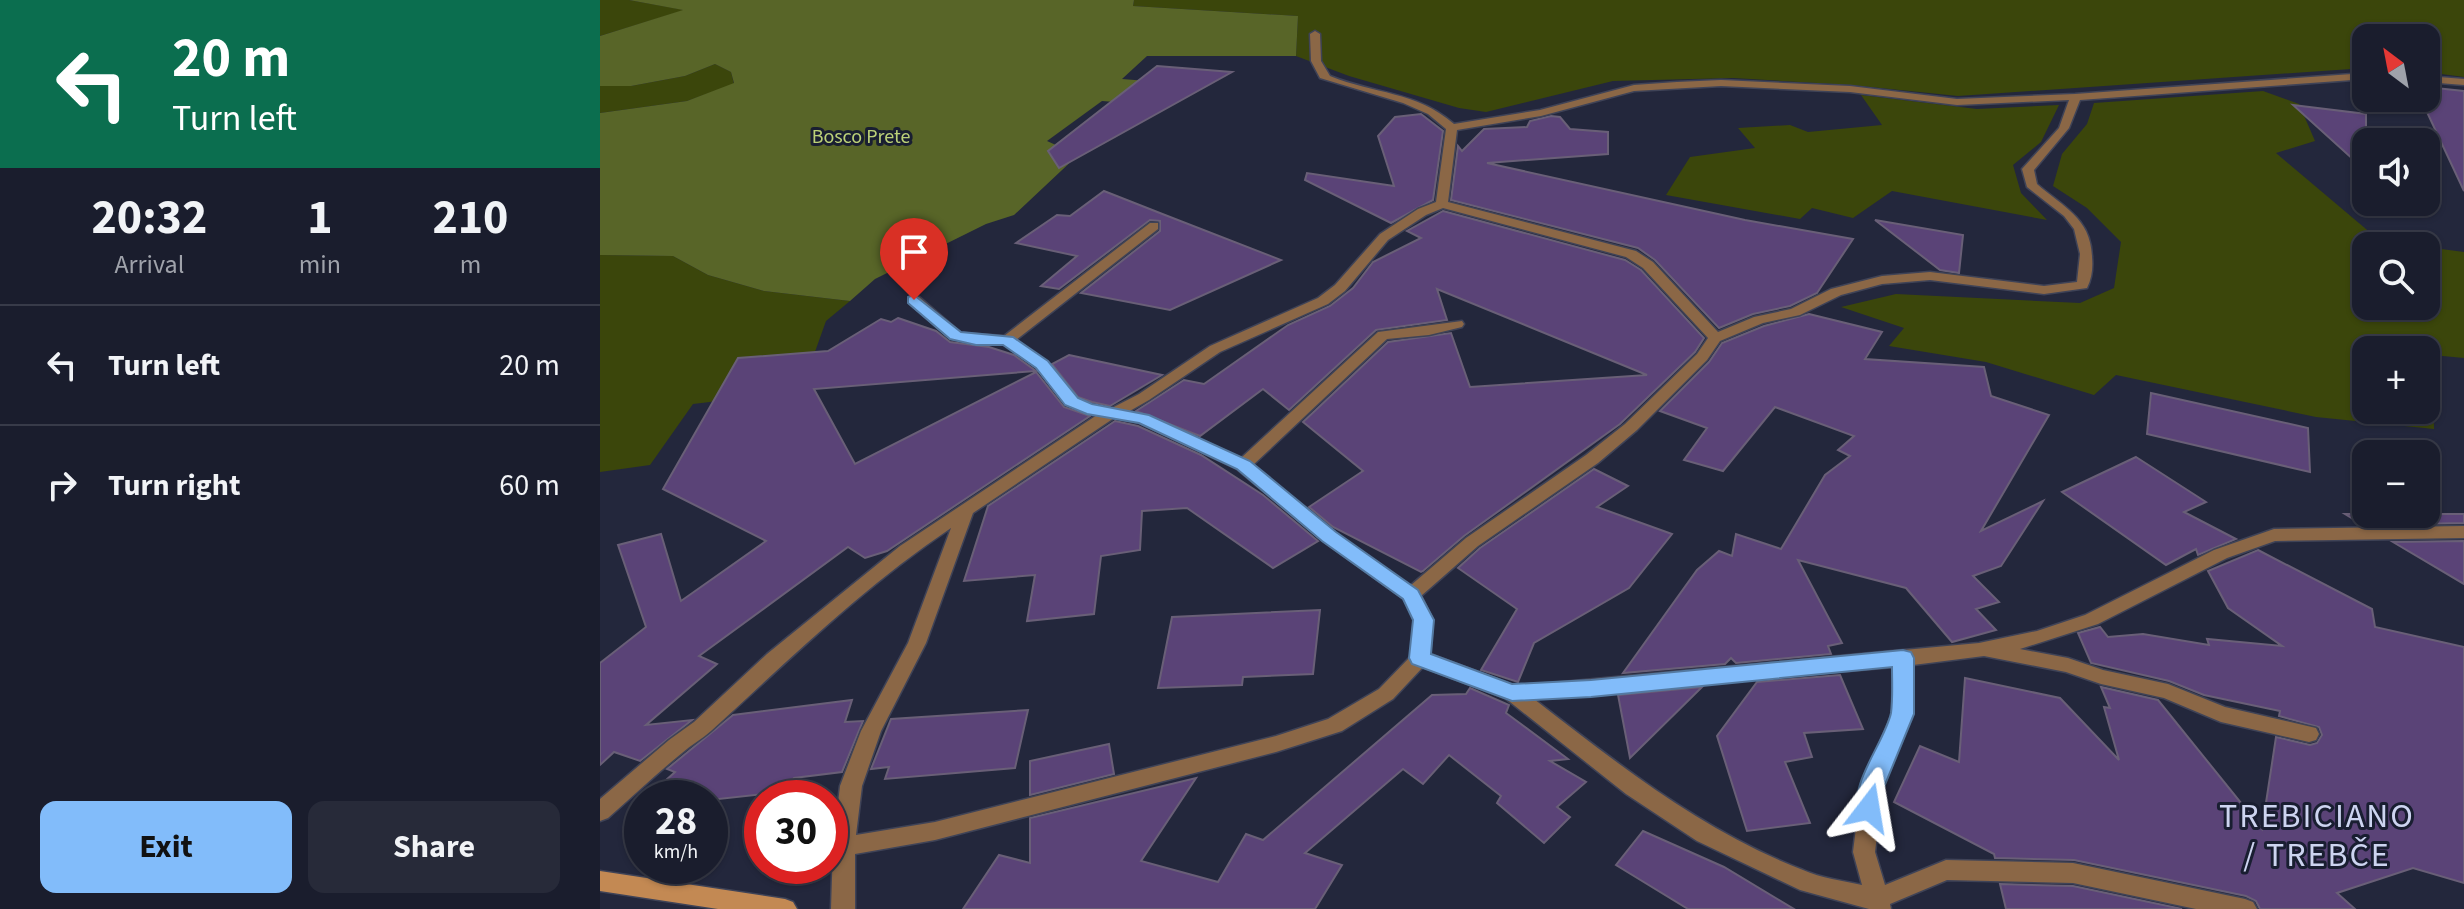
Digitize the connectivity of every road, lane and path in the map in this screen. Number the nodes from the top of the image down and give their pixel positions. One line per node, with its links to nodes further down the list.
1 (1315, 34): 6 (street)
2 (2352, 77): 5 (street)
3 (2440, 80): 4 (street)
4 (2464, 82)
5 (2075, 97): 6 (street); 11 (street)
6 (1452, 128): 7 (street)
7 (1442, 204): 11 (street); 13 (street)
8 (1154, 226): 12 (street)
9 (914, 300): 12 (street)
10 (1457, 324): 14 (street)
11 (1715, 338): 17 (street)
12 (1007, 340): 13 (street)
13 (1112, 413): 14 (street); 15 (street)
14 (1243, 465): 17 (street)
15 (966, 510): 23 (street); 24 (street)
16 (2464, 532): 18 (street)
17 (1411, 595): 19 (street)
18 (1985, 650): 20 (street); 22 (street)
19 (1420, 658): 21 (street); 25 (street)
20 (1903, 658): 21 (street); 28 (street)
21 (1512, 693): 28 (street)
22 (2309, 734)
23 (600, 812)
24 (848, 812)
25 (848, 845)
26 (600, 881): 29 (main road)
27 (843, 884): 30 (street)
28 (1873, 906): 31 (street)
29 (785, 909)
30 (843, 909)
31 (2245, 909)

